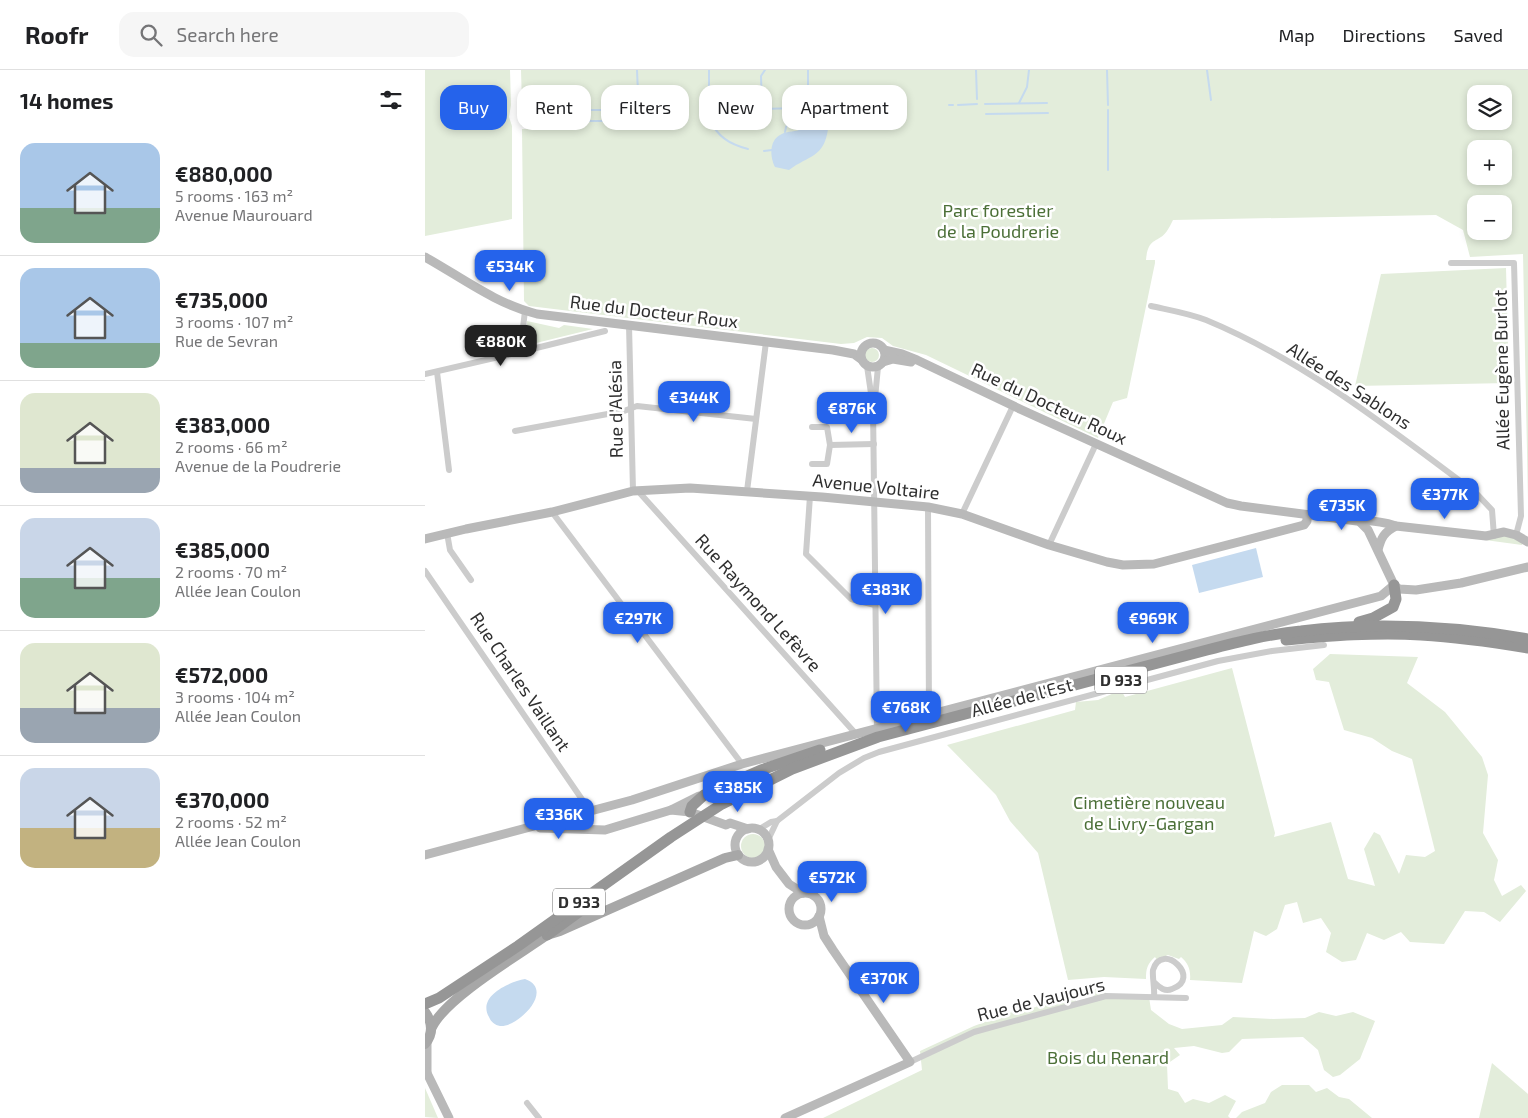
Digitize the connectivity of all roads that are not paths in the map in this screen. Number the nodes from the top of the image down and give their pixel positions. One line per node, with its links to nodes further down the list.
1 (425, 257): 4 (street, Rue du Docteur Roux)
2 (1451, 263): 39 (street, Allée Eugène Burlot)
3 (1151, 306): 40 (street, Allée des Sablons)
4 (525, 311): 5 (street, Rue du Docteur Roux); 11 (street)
5 (629, 325): 7 (street, Rue du Docteur Roux); 19 (street, Rue d'Alésia)
6 (605, 331): 11 (street)
7 (766, 342): 9 (street, Rue du Docteur Roux); 20 (street)
8 (863, 348): 9 (street, Rue du Docteur Roux); 10 (street); 12 (street)
9 (833, 350): 12 (street, Rue du Docteur Roux)
10 (884, 350): 13 (street); 14 (street, Rue du Docteur Roux)
11 (520, 352): 15 (street)
12 (864, 363): 13 (street); 18 (street)
13 (881, 364): 14 (street, Rue du Docteur Roux); 18 (street)
14 (933, 368): 17 (street, Rue du Docteur Roux)
15 (437, 372): 16 (street); 27 (street)
16 (425, 374)
17 (1013, 406): 24 (street, Rue du Docteur Roux); 34 (street)
18 (873, 407): 23 (street)
19 (630, 408): 20 (street); 22 (street); 28 (street, Rue d'Alésia)
20 (756, 419): 29 (street)
21 (812, 427): 25 (street)
22 (515, 431)
23 (874, 444): 25 (street); 31 (street)
24 (1096, 444): 35 (street, Rue du Docteur Roux); 43 (street)
25 (831, 445): 26 (street)
26 (812, 464)
27 (449, 470)
28 (635, 491): 29 (street, Avenue Voltaire); 33 (street, Avenue Voltaire); 56 (street, Rue Raymond Lefèvre)
29 (747, 491): 30 (street, Avenue Voltaire)
30 (811, 496): 31 (street, Avenue Voltaire); 49 (street)
31 (874, 501): 32 (street, Avenue Voltaire); 49 (street)
32 (928, 507): 34 (street, Avenue Voltaire); 54 (street)
33 (552, 512): 38 (street, Avenue Voltaire); 58 (street)
34 (962, 514): 43 (street, Avenue Voltaire)
35 (1307, 515): 36 (street, Rue du Docteur Roux); 43 (street, Avenue Voltaire)
36 (1359, 521): 37 (street, Rue du Docteur Roux); 44 (street)
37 (1397, 526): 40 (street, Rue du Docteur Roux); 44 (street)
38 (447, 534): 41 (street, Avenue Voltaire); 47 (street)
39 (1516, 535): 40 (street, Rue du Docteur Roux); 42 (street)
40 (1494, 536)
41 (425, 539)
42 (1528, 542)
43 (1049, 545)
44 (1378, 551): 48 (street)
45 (1527, 566): 48 (street)
46 (425, 571): 61 (street, Rue Charles Vaillant)
47 (471, 580)
48 (1394, 585): 50 (highway); 54 (street)
49 (875, 605): 55 (street)
50 (1328, 629): 51 (highway, D 933); 57 (highway, D 933)
51 (1528, 639)
52 (1324, 646): 64 (street, Allée de l'Est)
53 (1528, 648): 80 (highway, D 933)
54 (929, 715): 55 (street)
55 (877, 729): 56 (street)
56 (856, 734): 58 (street)
57 (851, 746): 59 (highway); 85 (highway, D 933)
58 (742, 764): 61 (street)
59 (705, 795): 60 (street); 63 (highway)
60 (671, 810): 63 (street); 68 (street)
61 (589, 811): 62 (street)
62 (580, 813): 66 (street); 68 (street)
63 (692, 813): 65 (street)
64 (777, 821): 67 (street, Allée de l'Est); 70 (street, Allée de l'Est)
65 (724, 824): 67 (street); 69 (street)
66 (530, 827): 68 (street); 71 (street)
67 (753, 829): 69 (street); 70 (street)
68 (590, 830)
69 (736, 839): 72 (street)
70 (768, 845): 73 (street); 74 (street)
71 (425, 855)
72 (738, 855): 73 (street); 80 (main road)
73 (759, 860): 74 (street)
74 (775, 867): 75 (street)
75 (789, 884): 76 (street); 77 (street)
76 (803, 893): 77 (street); 78 (street)
77 (792, 900): 79 (street)
78 (819, 916): 79 (street); 81 (street)
79 (808, 924): 81 (street)
80 (547, 935): 87 (main road, D 933)
81 (824, 936): 89 (street)
82 (1155, 983): 83 (street); 83 (street); 84 (street)
83 (1180, 984): 84 (street, Rue de Vaujours)
84 (1154, 997): 89 (street, Rue de Vaujours)
85 (425, 1004)
86 (425, 1012): 87 (main road)
87 (431, 1027): 88 (main road)
88 (426, 1044): 90 (street)
89 (910, 1062): 94 (street)
90 (426, 1070): 92 (street)
91 (527, 1103): 93 (street)
92 (449, 1118)
93 (539, 1118)
94 (785, 1118)

